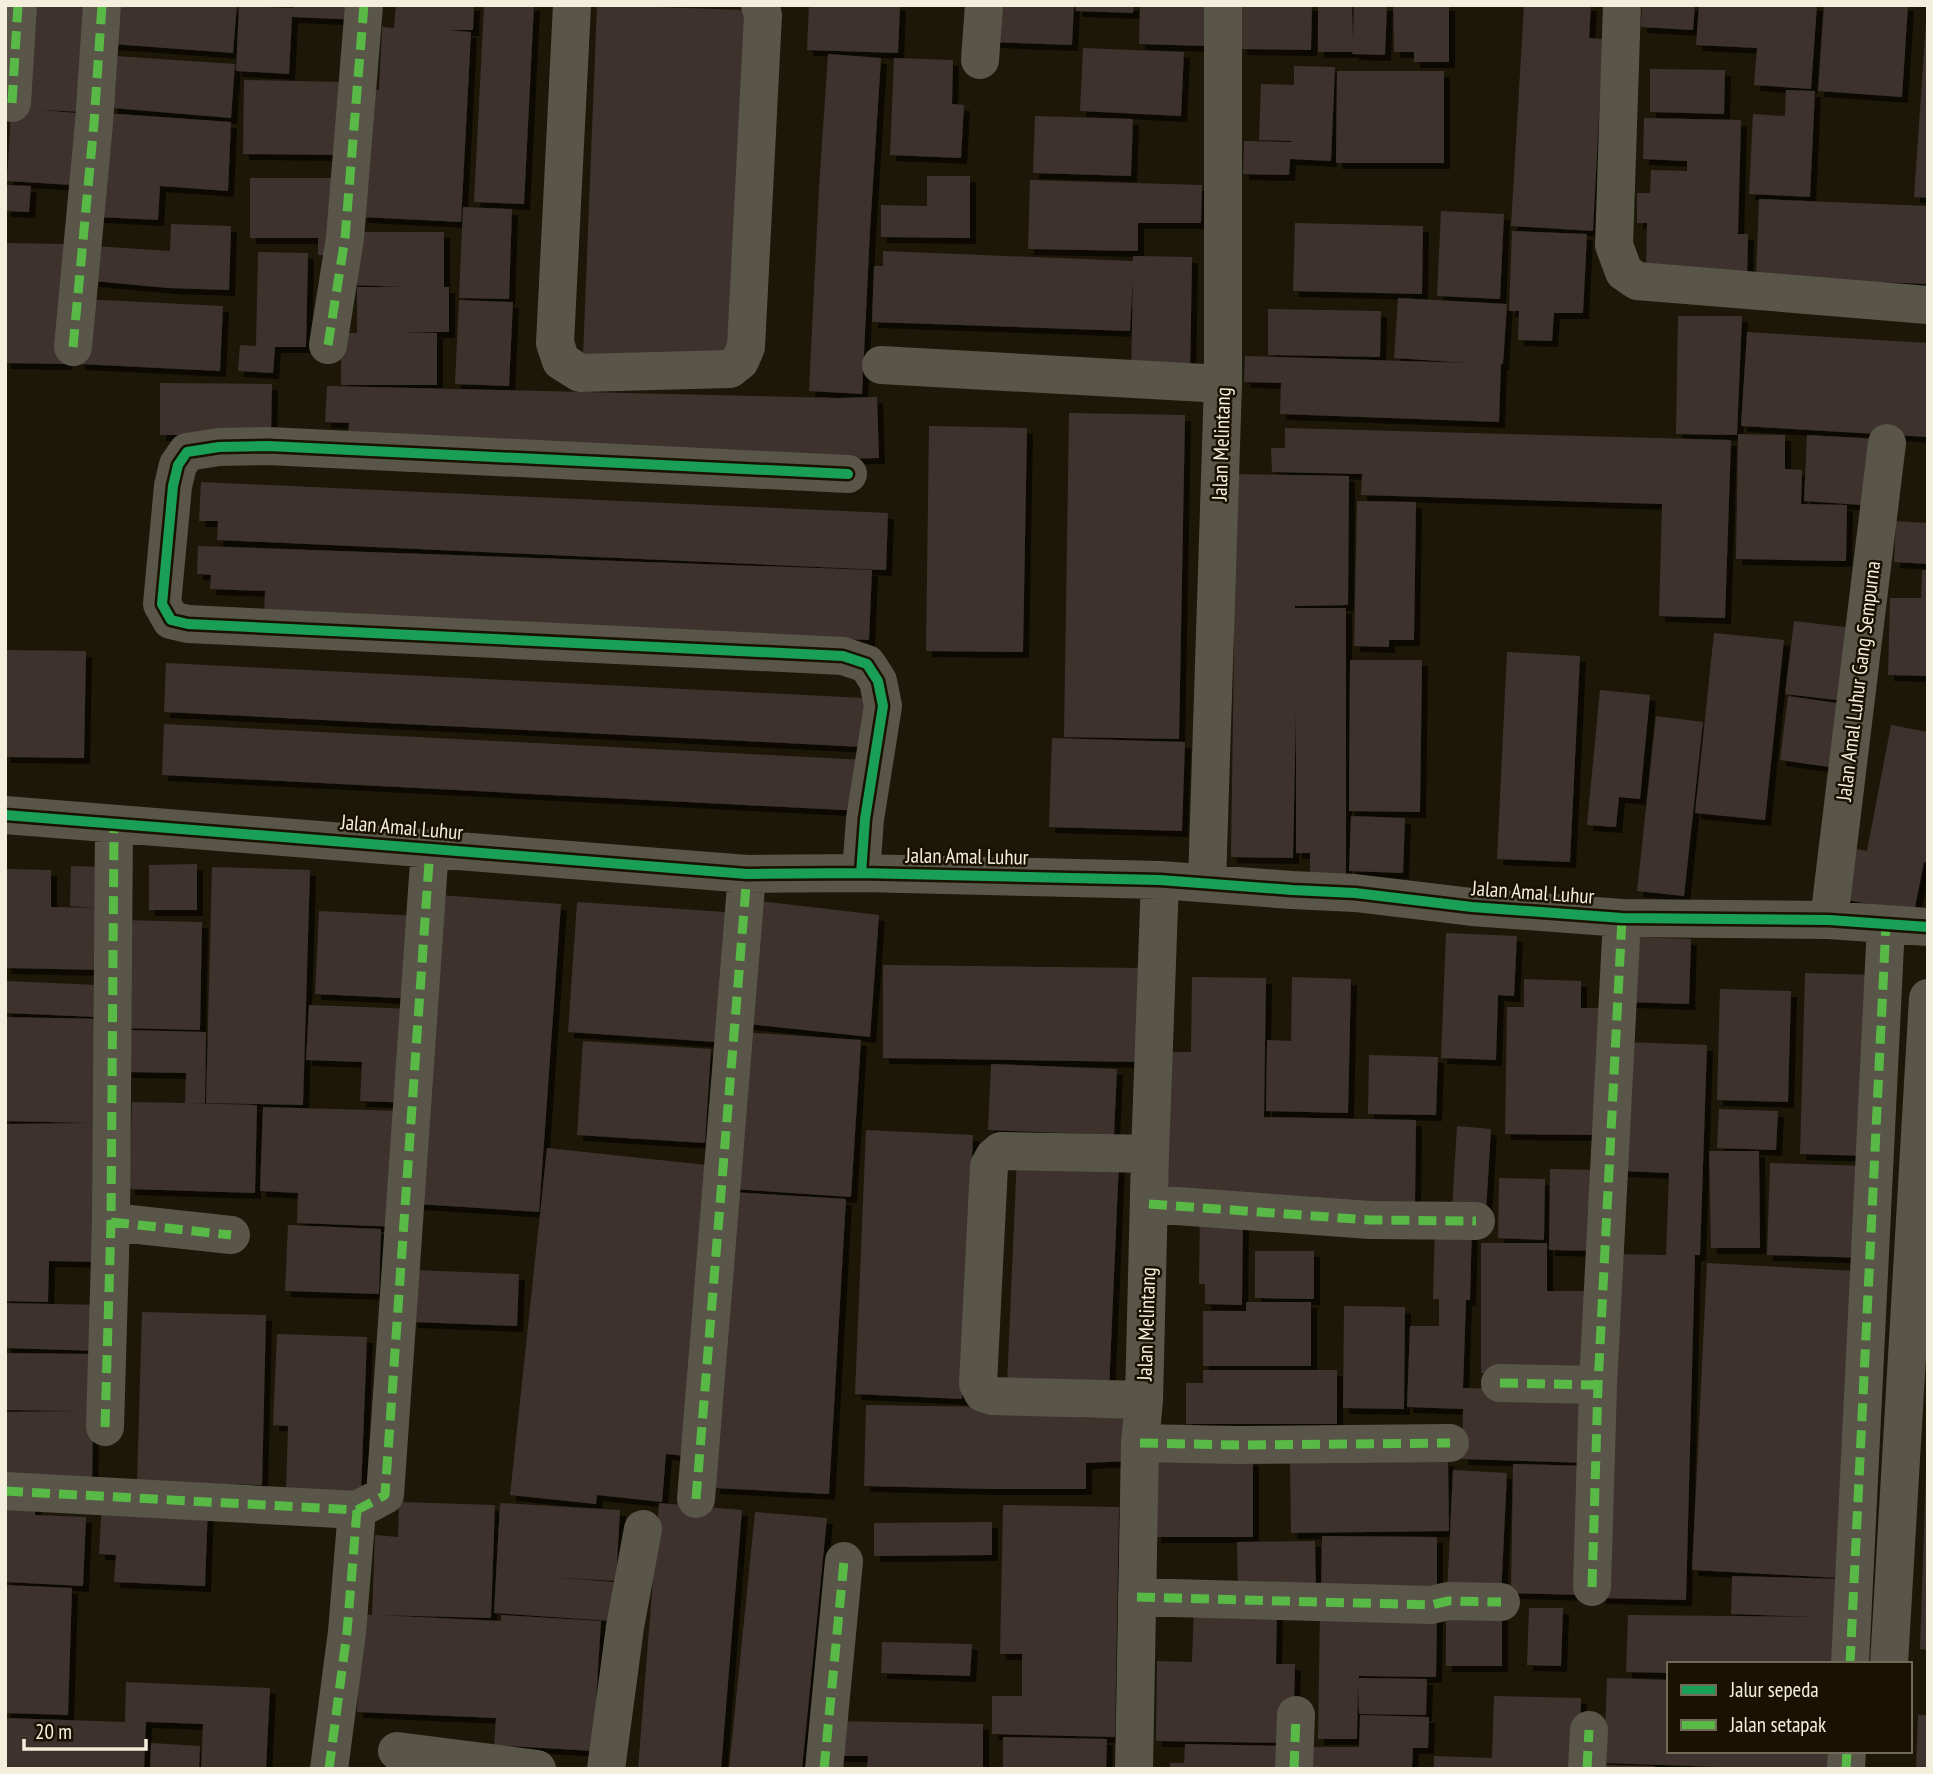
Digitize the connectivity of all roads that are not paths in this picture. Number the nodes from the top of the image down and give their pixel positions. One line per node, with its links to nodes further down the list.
1 (18, 5): 10 (street)
2 (102, 5): 13 (street)
3 (364, 5): 12 (street)
4 (572, 5): 5 (street)
5 (760, 5)
6 (984, 5): 9 (street)
7 (1223, 5): 15 (street, Jalan Melintang)
8 (1622, 5): 11 (street)
9 (980, 61)
10 (12, 103)
11 (1928, 305)
12 (328, 345)
13 (73, 347)
14 (881, 365): 15 (street)
15 (1223, 384): 24 (street, Jalan Melintang)
16 (1887, 443): 26 (street, Jalan Amal Luhur Gang Sempurna)
17 (848, 474): 21 (street)
18 (5, 815): 19 (street, Jalan Amal Luhur)
19 (114, 824): 20 (street, Jalan Amal Luhur); 33 (street)
20 (430, 848): 22 (street, Jalan Amal Luhur); 43 (street)
21 (861, 873): 22 (street, Jalan Amal Luhur); 23 (street, Jalan Amal Luhur)
22 (747, 874): 42 (street)
23 (1160, 880): 24 (street, Jalan Amal Luhur); 30 (street, Jalan Melintang)
24 (1207, 883): 25 (street, Jalan Amal Luhur)
25 (1622, 918): 26 (street, Jalan Amal Luhur); 36 (street)
26 (1829, 920): 27 (street, Jalan Amal Luhur)
27 (1886, 924): 28 (street, Jalan Amal Luhur); 49 (street)
28 (1928, 927)
29 (1928, 999): 50 (street)
30 (1150, 1154): 31 (street, Jalan Melintang); 37 (street)
31 (1149, 1203): 32 (street); 37 (street, Jalan Melintang)
32 (1476, 1221)
33 (111, 1222): 34 (street); 38 (street)
34 (232, 1235)
35 (1500, 1383): 36 (street)
36 (1598, 1385): 46 (street)
37 (1144, 1401): 39 (street, Jalan Melintang)
38 (105, 1427)
39 (1140, 1443): 40 (street); 47 (street, Jalan Melintang)
40 (1450, 1443)
41 (5, 1491): 43 (street)
42 (696, 1499)
43 (357, 1510): 54 (street)
44 (643, 1529): 56 (street)
45 (844, 1561): 57 (street)
46 (1592, 1587)
47 (1137, 1597): 48 (street); 58 (street, Jalan Melintang)
48 (1501, 1602)
49 (1850, 1662)
50 (1889, 1662)
51 (1296, 1715): 59 (street)
52 (1589, 1730): 60 (street)
53 (397, 1751): 55 (street)
54 (329, 1769)
55 (537, 1769)
56 (606, 1769)
57 (824, 1769)
58 (1134, 1769)
59 (1294, 1769)
60 (1587, 1769)

